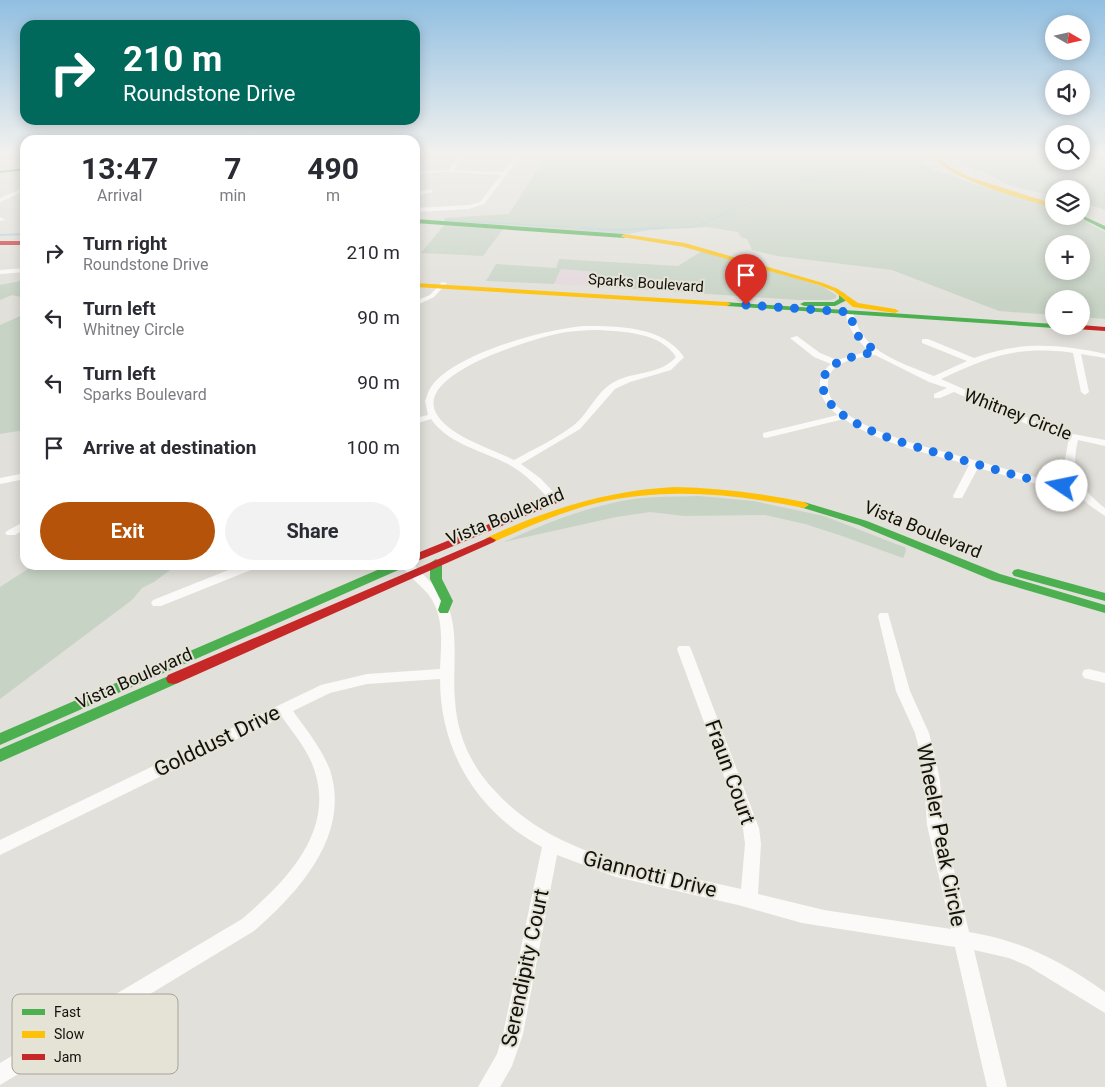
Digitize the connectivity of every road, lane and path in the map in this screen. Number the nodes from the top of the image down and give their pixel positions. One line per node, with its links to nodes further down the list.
1 (480, 204): 2 (street)
2 (420, 210)
3 (1090, 217): 6 (main road)
4 (420, 221): 15 (main road)
5 (1090, 221): 7 (main road)
6 (1105, 223)
7 (1105, 228)
8 (0, 241): 9 (main road)
9 (20, 241)
10 (20, 270): 11 (street)
11 (0, 272)
12 (420, 282): 14 (main road, Sparks Boulevard)
13 (420, 285): 14 (main road, Sparks Boulevard)
14 (442, 285): 16 (main road, Sparks Boulevard); 17 (street); 20 (main road, Sparks Boulevard)
15 (842, 294): 18 (main road); 19 (main road)
16 (732, 300): 18 (main road, Sparks Boulevard); 20 (main road)
17 (420, 302)
18 (804, 304): 19 (main road, Sparks Boulevard)
19 (895, 311): 21 (main road, Sparks Boulevard)
20 (849, 312): 21 (main road); 25 (main road, Sparks Boulevard); 31 (street, Whitney Circle)
21 (974, 315): 22 (main road, Sparks Boulevard)
22 (1045, 319)
23 (1090, 322): 24 (main road)
24 (1105, 323)
25 (1045, 325)
26 (1090, 328): 27 (main road)
27 (1105, 329)
28 (794, 338): 34 (street)
29 (925, 341): 33 (street)
30 (1076, 350): 32 (street, Whitney Circle); 33 (street, Whitney Circle); 37 (street)
31 (876, 352): 34 (street); 35 (street, Whitney Circle)
32 (1105, 356)
33 (975, 362): 35 (street, Whitney Circle)
34 (837, 364): 40 (street)
35 (932, 380): 36 (street, Whitney Circle)
36 (953, 389): 38 (street); 43 (street, Whitney Circle)
37 (1086, 392)
38 (937, 396)
39 (433, 416): 41 (street); 46 (street); 46 (street)
40 (845, 416): 42 (street); 45 (street)
41 (420, 420)
42 (766, 435)
43 (1074, 437): 44 (street, Whitney Circle); 49 (street)
44 (1105, 443)
45 (975, 463): 49 (street); 50 (street)
46 (514, 464): 51 (street)
47 (20, 477): 48 (street)
48 (0, 481)
49 (1078, 487): 52 (street)
50 (958, 496)
51 (556, 500): 55 (main road, Vista Boulevard); 63 (main road, Vista Boulevard)
52 (1105, 513)
53 (20, 527): 54 (street)
54 (11, 533)
55 (420, 561)
56 (436, 563): 57 (main road, Vista Boulevard); 62 (main road, Vista Boulevard); 67 (main road)
57 (420, 564)
58 (239, 570): 64 (street)
59 (388, 570): 74 (main road, Vista Boulevard)
60 (401, 570): 75 (main road, Vista Boulevard)
61 (416, 570): 67 (street, Giannotti Drive)
62 (1036, 590): 65 (main road); 66 (main road, Vista Boulevard)
63 (1105, 597)
64 (157, 602)
65 (1105, 603)
66 (1105, 609)
67 (444, 610): 70 (street, Giannotti Drive)
68 (884, 616): 79 (street, Wheeler Peak Circle)
69 (684, 649): 78 (street, Fraun Court)
70 (446, 674): 73 (street, Golddust Drive); 76 (street, Giannotti Drive)
71 (1088, 674): 72 (street)
72 (1105, 678)
73 (284, 709): 77 (street, Golddust Drive); 80 (street)
74 (0, 739)
75 (0, 756)
76 (550, 844): 78 (street, Giannotti Drive); 84 (street, Serendipity Court)
77 (0, 848)
78 (748, 899): 79 (street, Giannotti Drive)
79 (962, 939): 81 (street, Giannotti Drive); 85 (street, Wheeler Peak Circle)
80 (134, 994)
81 (1105, 1002)
82 (12, 1068): 83 (street)
83 (0, 1075)
84 (488, 1087)
85 (997, 1087)

